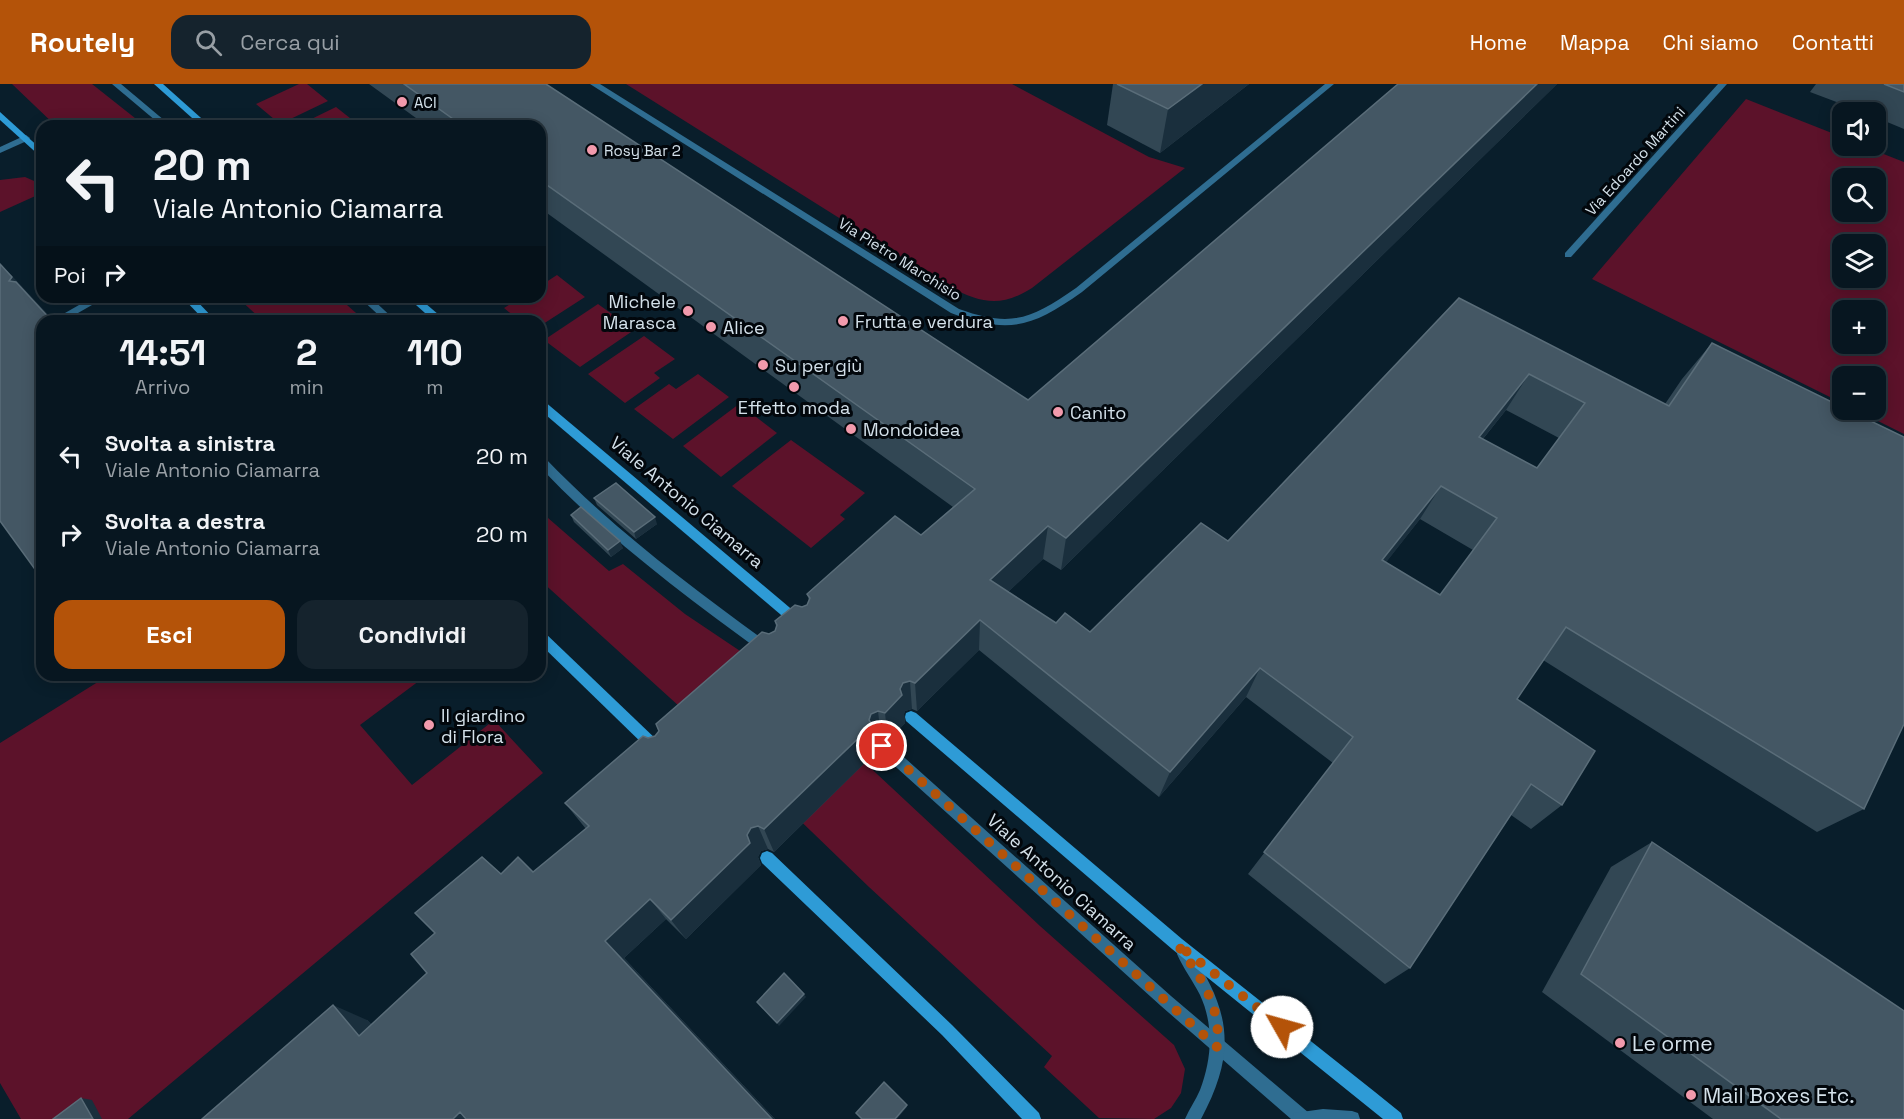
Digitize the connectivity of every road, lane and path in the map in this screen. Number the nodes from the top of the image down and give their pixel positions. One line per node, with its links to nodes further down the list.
1 (116, 84): 7 (street)
2 (158, 84): 8 (street)
3 (594, 84): 4 (street, Via Pietro Marchisio)
4 (1330, 84)
5 (1723, 84): 12 (street, Via Edoardo Martini)
6 (0, 115): 9 (street)
7 (160, 120)
8 (199, 120)
9 (26, 138): 10 (street); 11 (street)
10 (36, 149)
11 (0, 150)
12 (1568, 255)
13 (90, 303): 17 (street)
14 (193, 303): 18 (street)
15 (371, 303): 19 (street)
16 (419, 303): 20 (street)
17 (67, 315)
18 (205, 315)
19 (384, 315)
20 (434, 315)
21 (546, 409): 23 (street, Viale Antonio Ciamarra)
22 (546, 467): 25 (street)
23 (808, 630)
24 (546, 642): 28 (street)
25 (777, 656)
26 (910, 717): 30 (street, Viale Antonio Ciamarra)
27 (882, 746): 31 (street, Viale Antonio Ciamarra)
28 (664, 756)
29 (767, 858): 32 (street)
30 (1177, 944): 31 (street, Viale Antonio Ciamarra); 36 (street, Viale Antonio Ciamarra)
31 (1217, 1047): 33 (street, Viale Antonio Ciamarra); 34 (street, Viale Antonio Ciamarra)
32 (1033, 1119)
33 (1193, 1119)
34 (1302, 1119): 35 (street, Viale Antonio Ciamarra)
35 (1352, 1119)
36 (1395, 1119)

